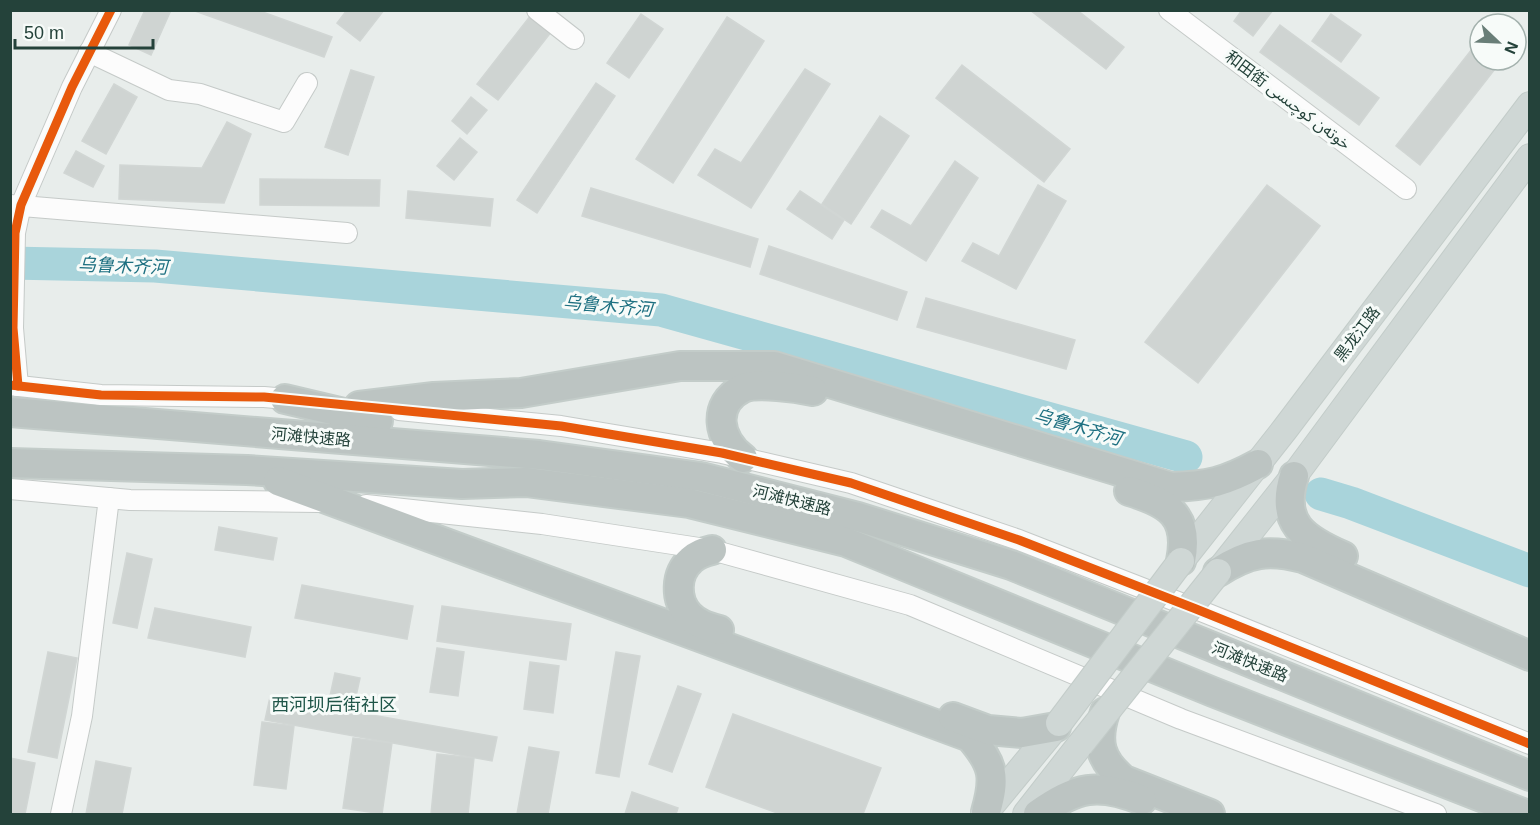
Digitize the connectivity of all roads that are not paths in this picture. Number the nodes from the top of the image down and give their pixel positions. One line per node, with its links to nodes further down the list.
1 (111, 10): 5 (street)
2 (537, 10): 4 (street)
3 (1169, 10): 9 (street, 和田街 خوتەن كوچىسى)
4 (574, 39)
5 (89, 52): 6 (street); 10 (street)
6 (307, 83)
7 (1530, 105): 18 (main road, 黑龙江路)
8 (1530, 157): 20 (main road, 黑龙江路)
9 (1406, 189)
10 (16, 205): 11 (street); 12 (street)
11 (347, 233)
12 (13, 394): 13 (street); 15 (highway, 河滩快速路)
13 (285, 399): 14 (street); 15 (highway)
14 (359, 406): 16 (street); 18 (highway)
15 (512, 453): 32 (highway, 河滩快速路)
16 (743, 458): 25 (highway); 31 (street)
17 (10, 463): 19 (highway, 河滩快速路)
18 (1258, 464): 25 (main road, 黑龙江路)
19 (247, 470): 23 (highway); 40 (highway, 河滩快速路)
20 (1294, 476): 26 (main road, 黑龙江路); 27 (highway)
21 (10, 489): 22 (street)
22 (109, 498): 23 (street); 34 (street)
23 (334, 502): 24 (street); 33 (highway)
24 (712, 550): 30 (highway); 39 (street)
25 (1181, 561): 30 (main road, 黑龙江路, bridge)
26 (1218, 572): 28 (highway); 29 (main road, 黑龙江路, bridge)
27 (1530, 637)
28 (1530, 656)
29 (1105, 712): 35 (main road, 黑龙江路, bridge); 38 (highway, bridge)
30 (1057, 725): 33 (main road, 黑龙江路)
31 (1530, 744)
32 (1530, 776)
33 (985, 813)
34 (62, 814)
35 (1026, 814)
36 (1038, 814): 37 (highway)
37 (1179, 814)
38 (1210, 814)
39 (1436, 814)
40 (1525, 814)

